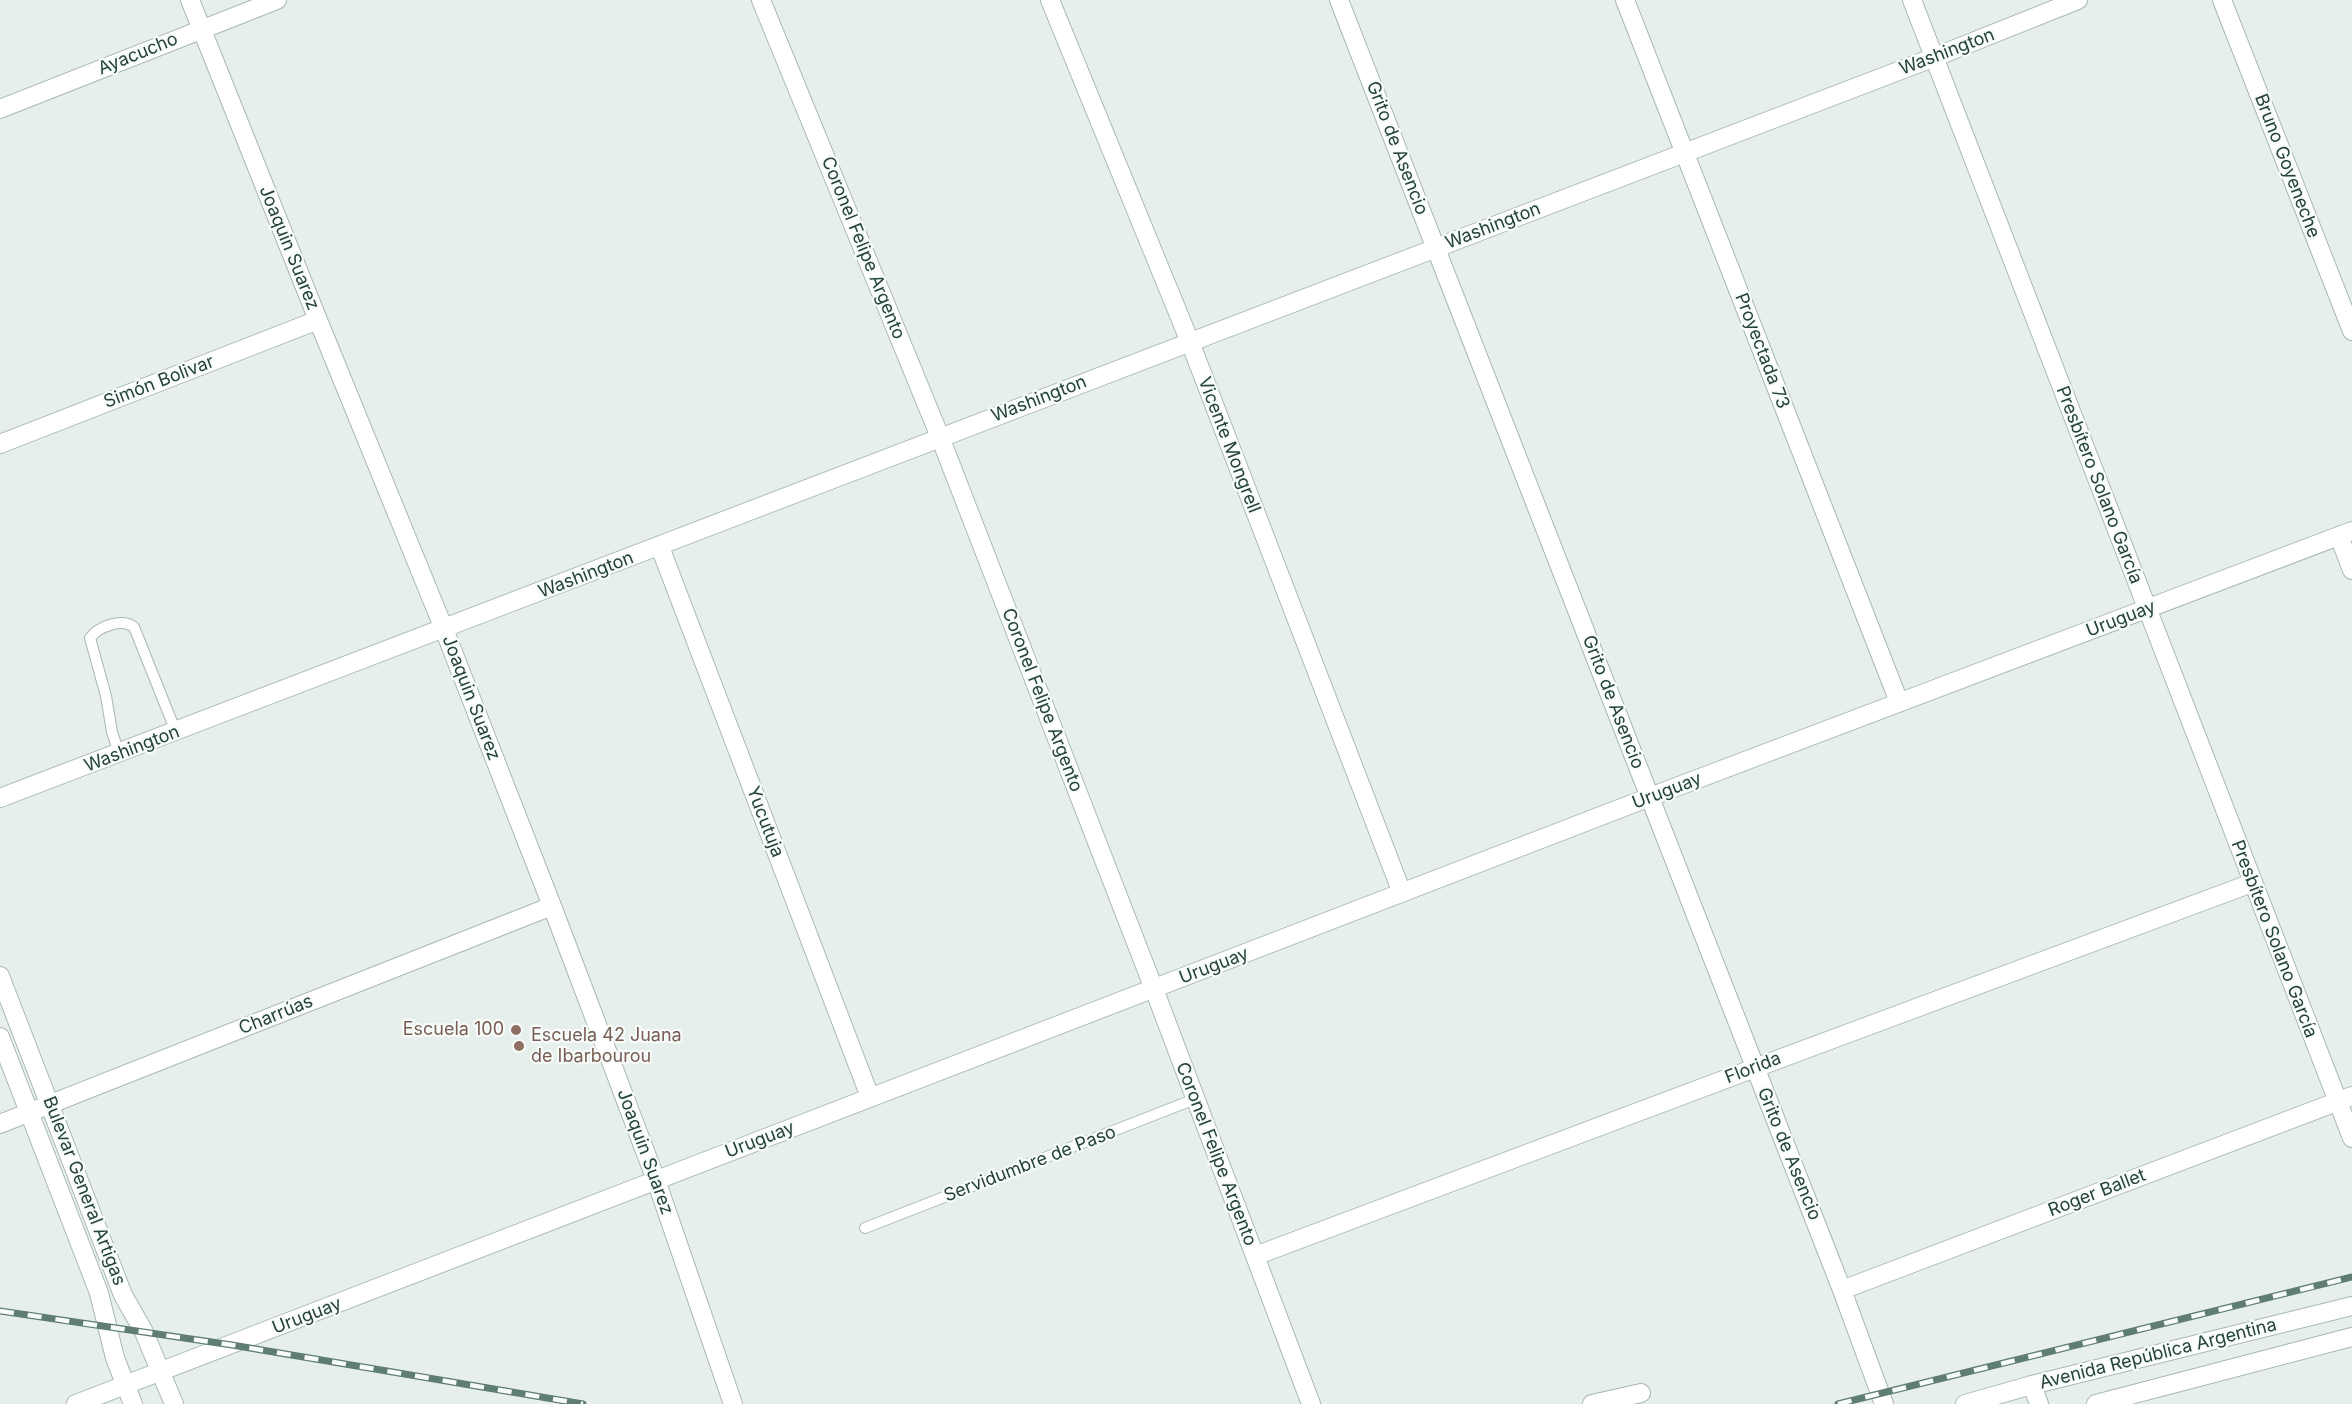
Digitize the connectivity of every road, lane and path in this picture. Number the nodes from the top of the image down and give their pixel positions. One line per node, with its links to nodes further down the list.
1 (190, 0): 10 (street, Joaquin Suarez)
2 (277, 0): 10 (street, Ayacucho)
3 (761, 0): 18 (street, Coronel Felipe Argento)
4 (1050, 0): 17 (street, Vicente Mongrell)
5 (1339, 0): 14 (street, Grito de Asencio)
6 (1625, 0): 13 (street, Proyectada 73)
7 (1912, 0): 11 (street, Presbítero Solano García)
8 (2078, 0): 11 (street, Washington)
9 (2223, 0): 16 (street, Bruno Goyeneche)
10 (201, 29): 12 (street, Ayacucho); 15 (street, Joaquin Suarez)
11 (1935, 57): 13 (street, Washington); 23 (street, Presbítero Solano García)
12 (0, 109)
13 (1685, 152): 14 (street, Washington); 25 (street, Proyectada 73)
14 (1436, 248): 17 (street, Washington); 28 (street, Grito de Asencio)
15 (318, 320): 19 (street, Simón Bolivar); 24 (street, Joaquin Suarez)
16 (2352, 331)
17 (1190, 342): 18 (street, Washington); 31 (street, Vicente Mongrell)
18 (940, 437): 21 (street, Washington); 34 (street, Coronel Felipe Argento)
19 (0, 444)
20 (2346, 533): 22 (street); 23 (street, Uruguay)
21 (660, 547): 24 (street, Washington); 37 (street, Yucutuja)
22 (2352, 570)
23 (2147, 609): 25 (street, Uruguay); 30 (street, Presbítero Solano García)
24 (444, 629): 26 (street, Washington); 32 (street, Joaquin Suarez)
25 (1899, 702): 28 (street, Uruguay)
26 (176, 732): 27 (street, Washington); 27 (lane)
27 (119, 753): 29 (street, Washington)
28 (1650, 797): 31 (street, Uruguay); 36 (street, Grito de Asencio)
29 (0, 798)
30 (2252, 884): 36 (street, Florida); 39 (street, Presbítero Solano García)
31 (1402, 893): 34 (street, Uruguay)
32 (552, 906): 40 (street, Charrúas); 44 (street, Joaquin Suarez)
33 (0, 976): 40 (street, Bulevar General Artigas)
34 (1155, 989): 37 (street, Uruguay); 38 (street, Coronel Felipe Argento)
35 (0, 1037): 41 (street, Bulevar General Artigas)
36 (1755, 1068): 46 (street, Florida); 47 (street, Grito de Asencio)
37 (870, 1097): 44 (street, Uruguay)
38 (1195, 1099): 45 (lane, Servidumbre de Paso); 46 (street, Coronel Felipe Argento)
39 (2345, 1099): 43 (street, Presbítero Solano García); 47 (street, Roger Ballet)
40 (51, 1104): 41 (street, Charrúas); 50 (street, Bulevar General Artigas)
41 (30, 1113): 42 (street, Charrúas); 51 (street, Bulevar General Artigas)
42 (0, 1124)
43 (2352, 1138)
44 (657, 1180): 50 (street, Uruguay); 57 (street, Joaquin Suarez)
45 (865, 1228)
46 (1255, 1256): 58 (street, Coronel Felipe Argento)
47 (1842, 1290): 60 (street, Grito de Asencio)
48 (2352, 1306): 52 (street, Avenida República Argentina)
49 (2352, 1337): 63 (street, Avenida República Argentina)
50 (162, 1372): 51 (street, Uruguay); 56 (street, Bulevar General Artigas)
51 (125, 1385): 54 (street, Uruguay); 55 (street, Bulevar General Artigas)
52 (2032, 1385): 61 (street, Avenida República Argentina); 62 (street)
53 (1641, 1393): 59 (street)
54 (76, 1404)
55 (133, 1404)
56 (174, 1404)
57 (733, 1404)
58 (1311, 1404)
59 (1592, 1404)
60 (1884, 1404)
61 (1965, 1404)
62 (2039, 1404)
63 (2096, 1404)

